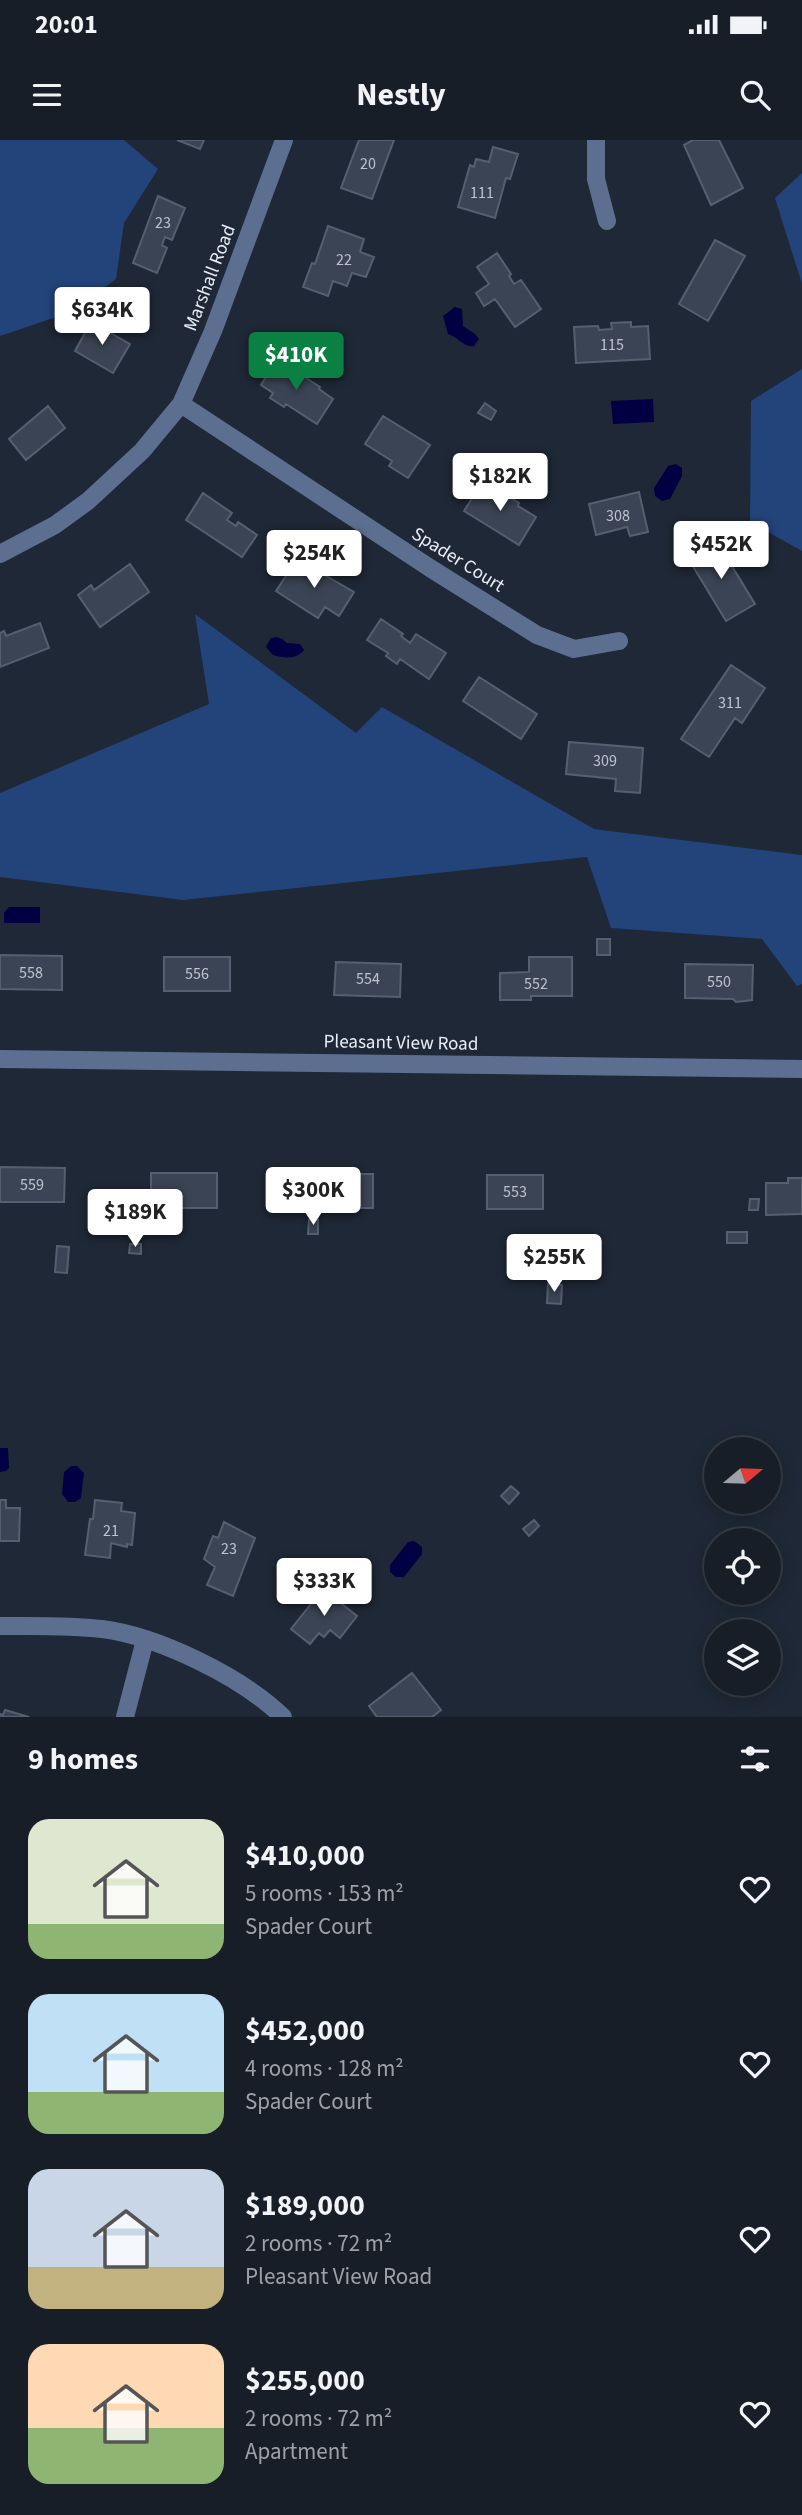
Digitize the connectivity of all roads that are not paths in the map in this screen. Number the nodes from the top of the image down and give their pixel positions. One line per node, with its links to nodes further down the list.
1 (284, 140): 4 (street, Marshall Road)
2 (596, 140): 3 (street)
3 (607, 221)
4 (181, 404): 5 (street, Marshall Road); 6 (street, Spader Court)
5 (0, 554)
6 (619, 641)
7 (0, 1059): 8 (street, Pleasant View Road)
8 (802, 1069)
9 (0, 1626): 10 (street)
10 (145, 1640): 11 (street); 12 (street)
11 (125, 1717)
12 (283, 1717)

